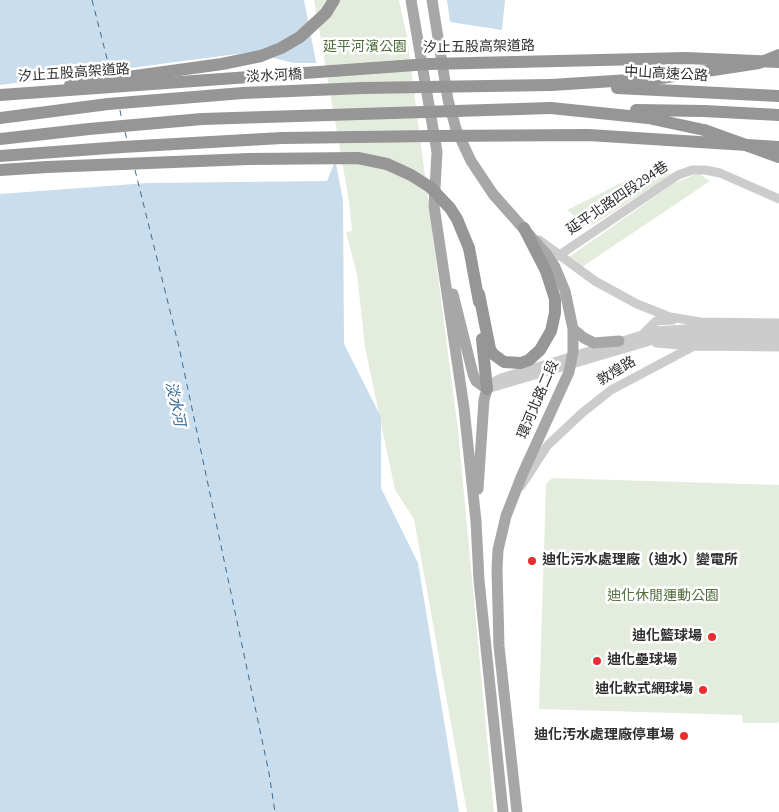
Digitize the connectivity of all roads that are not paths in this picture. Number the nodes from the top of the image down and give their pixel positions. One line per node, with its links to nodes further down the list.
1 (334, 0): 7 (highway, bridge)
2 (411, 0): 17 (main road)
3 (432, 0): 18 (main road, 環河北路二段)
4 (779, 55): 6 (highway, bridge)
5 (779, 62): 7 (highway, 汐止五股高架道路, bridge)
6 (551, 85): 8 (highway, 中山高速公路); 11 (highway, 淡水河橋, bridge)
7 (0, 94)
8 (779, 96)
9 (551, 108): 10 (highway); 12 (highway, bridge); 13 (highway)
10 (779, 115)
11 (0, 118)
12 (0, 139)
13 (777, 154): 14 (highway, bridge)
14 (0, 156)
15 (0, 170): 20 (highway, bridge)
16 (779, 200): 19 (street, 延平北路四段294巷)
17 (437, 228): 31 (main road); 33 (main road)
18 (524, 228): 19 (street); 20 (highway); 23 (main road, 環河北路二段)
19 (558, 256): 21 (street)
20 (479, 294): 31 (highway)
21 (701, 322): 22 (street); 25 (street)
22 (779, 323)
23 (573, 330): 27 (main road); 30 (main road, 環河北路二段)
24 (779, 330): 25 (street)
25 (644, 338): 26 (street); 27 (street); 28 (street); 30 (street)
26 (779, 338)
27 (620, 342): 30 (street)
28 (694, 346): 29 (street, 敦煌路); 32 (street, 敦煌路)
29 (779, 346)
30 (572, 360): 31 (street); 32 (main road, 環河北路二段)
31 (486, 390): 33 (main road)
32 (512, 501): 35 (main road, 環河北路二段)
33 (476, 521): 34 (main road)
34 (503, 812)
35 (516, 812)

